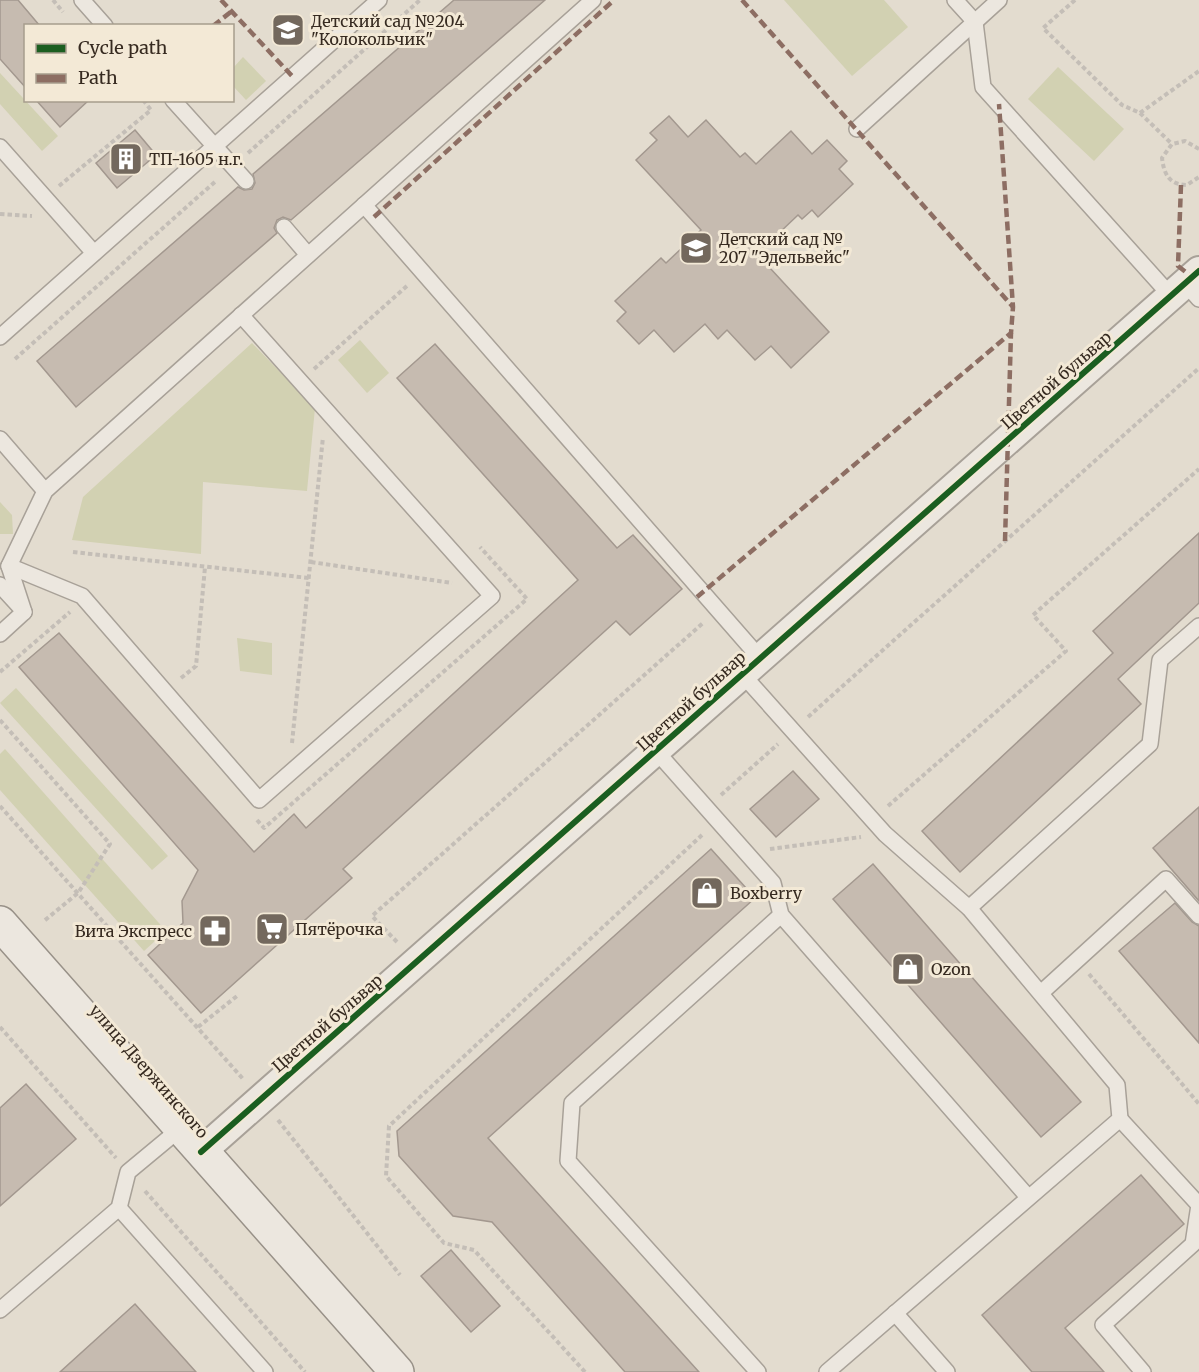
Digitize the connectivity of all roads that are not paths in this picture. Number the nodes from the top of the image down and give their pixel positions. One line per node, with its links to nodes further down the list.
1 (82, 0): 7 (lane)
2 (380, 0): 11 (lane)
3 (592, 0): 13 (lane)
4 (955, 0): 6 (lane)
5 (999, 0): 6 (lane)
6 (975, 22): 9 (lane); 17 (lane)
7 (103, 24)
8 (175, 102): 11 (lane)
9 (857, 129)
10 (0, 147): 15 (lane)
11 (214, 147): 12 (lane); 15 (lane)
12 (246, 181)
13 (364, 205): 16 (lane); 27 (lane)
14 (284, 227): 16 (lane)
15 (94, 253): 19 (lane)
16 (308, 255): 18 (lane)
17 (1189, 287): 27 (street, Цветной бульвар)
18 (241, 315): 21 (lane); 22 (lane)
19 (0, 337)
20 (0, 439): 21 (lane)
21 (45, 491): 22 (lane)
22 (9, 566): 24 (lane)
23 (0, 585): 24 (lane)
24 (24, 612): 26 (lane)
25 (1199, 626): 29 (lane)
26 (0, 634)
27 (751, 666): 28 (street, Цветной бульвар); 29 (lane)
28 (656, 751): 30 (lane); 35 (street, Цветной бульвар)
29 (969, 908): 33 (lane)
30 (781, 915): 36 (lane); 42 (lane)
31 (1199, 916): 33 (lane)
32 (0, 923): 35 (main road, улица Дзержинского)
33 (1042, 992): 34 (lane)
34 (1120, 1119): 36 (lane); 45 (lane)
35 (191, 1140): 37 (lane); 41 (main road, улица Дзержинского)
36 (1028, 1197): 39 (lane)
37 (118, 1208): 38 (lane); 40 (lane)
38 (0, 1310)
39 (895, 1313): 43 (lane); 44 (lane)
40 (265, 1372)
41 (397, 1372)
42 (758, 1372)
43 (827, 1372)
44 (947, 1372)
45 (1143, 1372)

